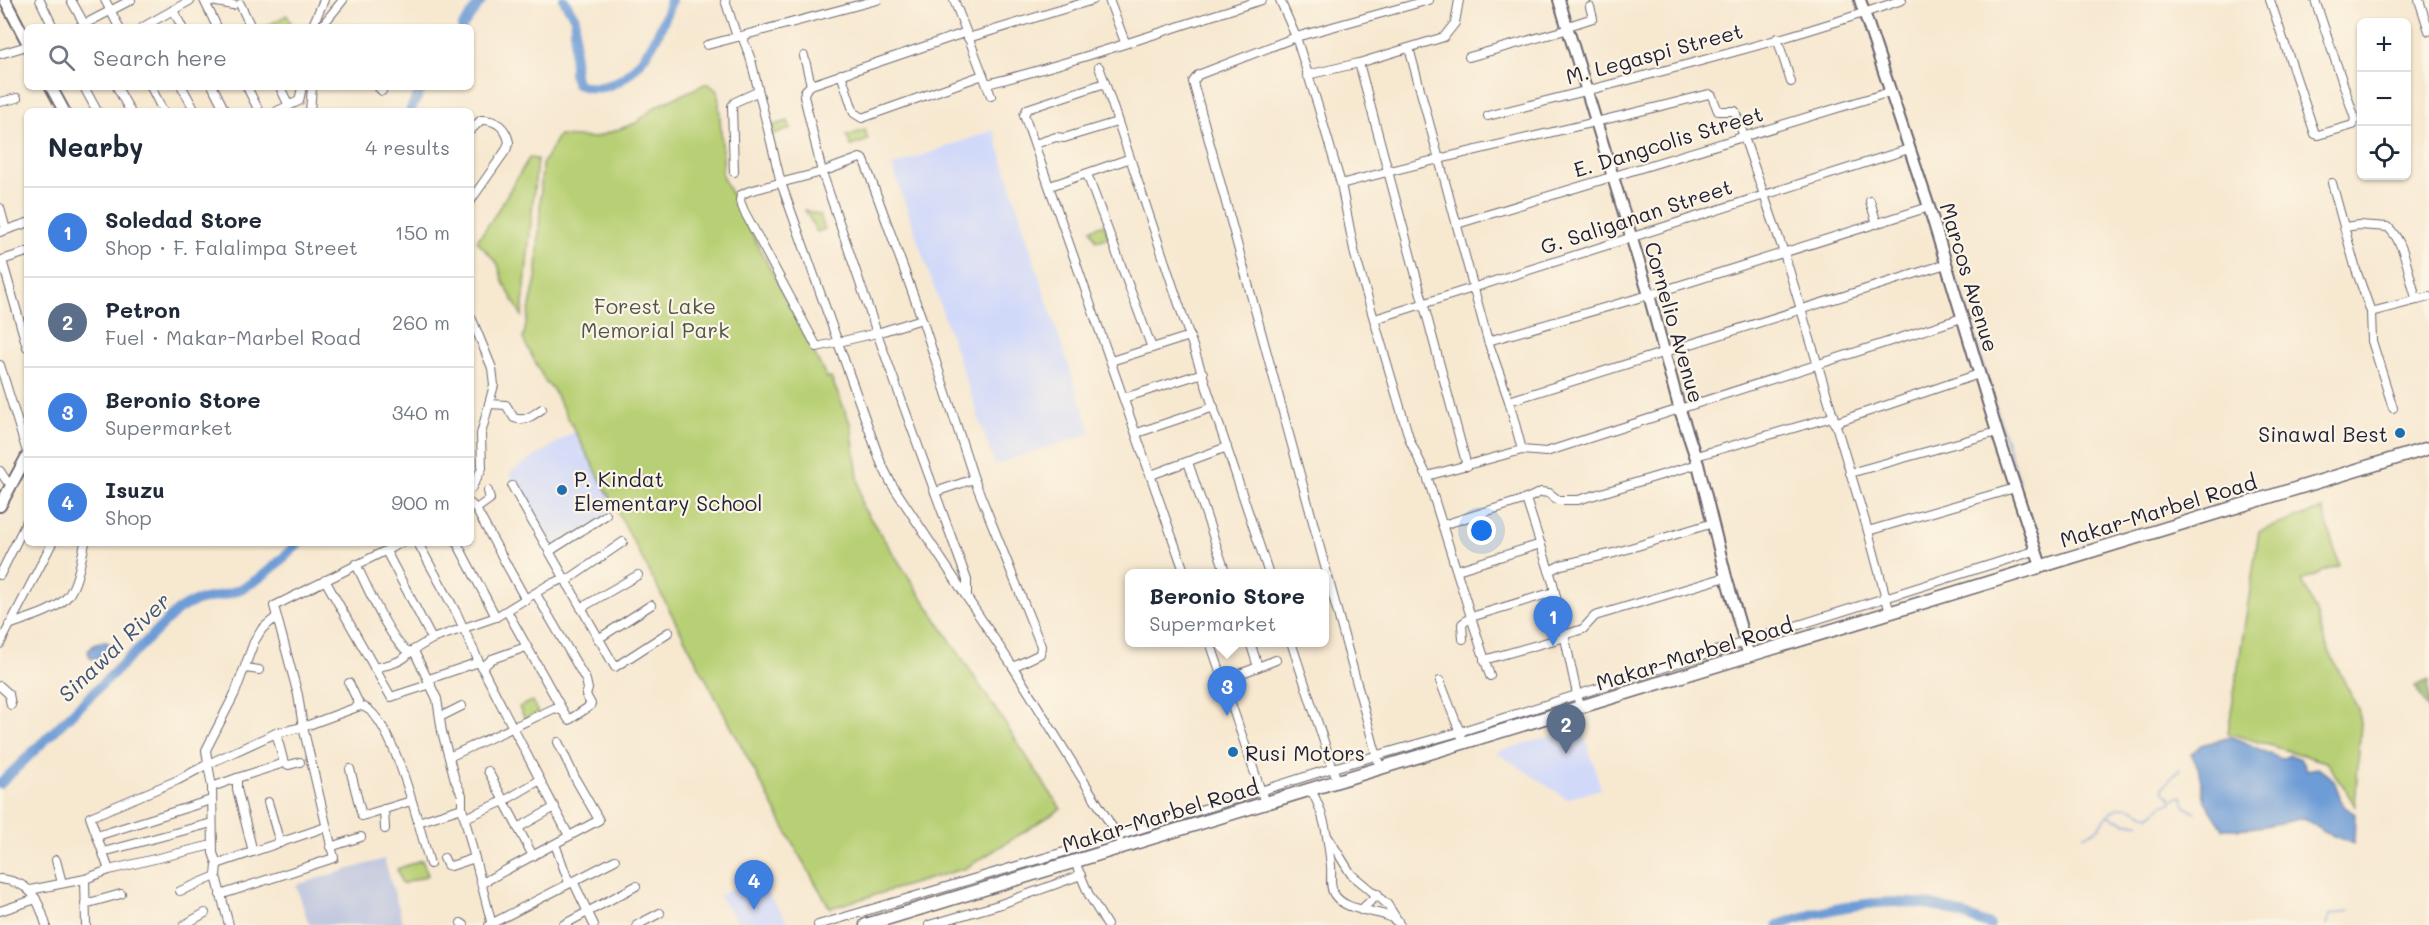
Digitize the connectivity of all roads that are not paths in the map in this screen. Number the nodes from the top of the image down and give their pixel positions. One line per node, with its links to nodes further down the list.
1 (5, 0): 46 (street)
2 (40, 0): 31 (street)
3 (71, 0): 32 (street)
4 (105, 0): 29 (street)
5 (131, 0): 29 (street)
6 (191, 0): 28 (street)
7 (205, 0): 25 (street); 37 (street)
8 (324, 0): 39 (street)
9 (343, 0): 40 (street)
10 (725, 0): 44 (street)
11 (877, 0): 44 (street)
12 (954, 0): 43 (street)
13 (1093, 0): 43 (street)
14 (1109, 0): 48 (street)
15 (1262, 0): 48 (street)
16 (1280, 0): 45 (street)
17 (1429, 0): 26 (street)
18 (1459, 0): 51 (street)
19 (1559, 0): 41 (street, Cornelio Avenue)
20 (1860, 0): 30 (street, Marcos Avenue)
21 (1902, 0): 30 (street, M. Legaspi Street)
22 (2270, 0): 23 (street)
23 (2315, 0)
24 (2419, 0): 42 (street)
25 (238, 2): 38 (street)
26 (1406, 3): 45 (street)
27 (1590, 7): 41 (street)
28 (173, 10): 35 (street); 36 (street)
29 (110, 11): 33 (street); 34 (street)
30 (1863, 13): 47 (street, M. Legaspi Street); 76 (street, Marcos Avenue)
31 (52, 24)
32 (82, 24)
33 (87, 24)
34 (117, 24)
35 (151, 24)
36 (180, 24)
37 (216, 24)
38 (249, 24)
39 (313, 24)
40 (326, 24)
41 (1568, 27): 54 (street); 75 (street, Cornelio Avenue)
42 (2429, 31)
43 (967, 35): 57 (street); 58 (street)
44 (740, 37): 50 (street); 74 (street)
45 (1296, 37): 59 (street); 200 (street)
46 (24, 38)
47 (1777, 38): 60 (street); 75 (street, M. Legaspi Street)
48 (1125, 42): 62 (street)
49 (24, 45): 52 (street)
50 (707, 45)
51 (1409, 48): 55 (street); 97 (street)
52 (0, 54)
53 (804, 56): 63 (street)
54 (1470, 57)
55 (1359, 63): 59 (street); 99 (street)
56 (1099, 67): 61 (street)
57 (841, 74): 58 (street); 63 (street)
58 (983, 75): 62 (street)
59 (1307, 75): 106 (street)
60 (1791, 82)
61 (1105, 83): 91 (street); 95 (street)
62 (987, 84): 77 (street)
63 (811, 85): 101 (street)
64 (53, 90): 81 (street)
65 (86, 90): 82 (street)
66 (119, 90): 83 (street)
67 (152, 90): 84 (street)
68 (184, 90): 85 (street)
69 (214, 90): 86 (street)
70 (248, 90): 87 (street)
71 (281, 90): 80 (street)
72 (301, 90): 80 (street)
73 (312, 90): 89 (street)
74 (757, 92): 100 (street); 104 (street)
75 (1586, 92): 90 (street, M. Legaspi Street); 92 (street, Cornelio Avenue)
76 (1890, 92): 94 (street, E. Dangcolis Street); 96 (street, Marcos Avenue)
77 (991, 96)
78 (17, 98): 79 (street)
79 (0, 102)
80 (289, 106): 88 (street)
81 (62, 108)
82 (95, 108)
83 (128, 108)
84 (162, 108)
85 (193, 108)
86 (224, 108)
87 (258, 108)
88 (284, 108)
89 (310, 108)
90 (1488, 116)
91 (1117, 122): 95 (street); 98 (street)
92 (1595, 123): 94 (street); 97 (street); 103 (street, Cornelio Avenue)
93 (474, 127): 109 (street)
94 (1744, 138): 103 (street, E. Dangcolis Street); 108 (street)
95 (1035, 144): 107 (street)
96 (1909, 149): 108 (street, G. Saliganan Street); 111 (street, Marcos Avenue)
97 (1440, 158): 99 (street); 114 (street)
98 (1128, 159): 102 (street); 135 (street)
99 (1388, 171): 106 (street); 127 (street)
100 (734, 172)
101 (822, 172): 104 (street); 131 (street); 134 (street)
102 (1087, 174): 107 (street); 139 (street)
103 (1612, 176): 114 (street, E. Dangcolis Street); 118 (street, Cornelio Avenue)
104 (781, 183): 138 (street); 138 (street)
105 (2332, 183): 116 (street)
106 (1341, 184): 132 (street)
107 (1050, 186): 141 (street)
108 (1764, 195): 118 (street, G. Saliganan Street); 120 (street)
109 (474, 196)
110 (1870, 201): 115 (street)
111 (1929, 207): 115 (street); 122 (street, Marcos Avenue)
112 (0, 208): 117 (street)
113 (24, 224): 117 (street)
114 (1457, 224): 123 (street)
115 (1878, 224): 120 (street)
116 (2344, 227): 126 (street); 129 (street)
117 (3, 231)
118 (1630, 236): 123 (street, G. Saliganan Street); 124 (street, Cornelio Avenue)
119 (24, 253): 121 (street)
120 (1784, 253): 124 (street); 128 (street)
121 (1, 260): 136 (street)
122 (1946, 264): 128 (street); 130 (street, Marcos Avenue)
123 (1473, 287): 127 (street, G. Saliganan Street); 137 (street)
124 (1649, 295): 137 (street); 140 (street, Cornelio Avenue)
125 (2429, 297): 126 (street)
126 (2417, 300): 129 (street)
127 (1423, 304): 132 (street, G. Saliganan Street); 164 (street)
128 (1800, 308): 140 (street); 142 (street)
129 (2371, 312): 152 (street)
130 (1962, 318): 142 (street); 145 (street, Marcos Avenue)
131 (922, 319): 134 (street); 169 (street)
132 (1375, 319): 168 (street)
133 (474, 324): 149 (street)
134 (877, 333): 138 (street); 175 (street)
135 (1190, 336): 139 (street); 144 (street)
136 (24, 337)
137 (1488, 341): 148 (street)
138 (838, 343): 212 (street)
139 (1152, 348): 141 (street)
140 (1664, 352): 148 (street); 151 (street, Cornelio Avenue)
141 (1111, 361): 147 (street)
142 (1817, 364): 151 (street); 154 (street)
143 (0, 365): 146 (street)
144 (1203, 374): 147 (street); 150 (street)
145 (1979, 374): 154 (street); 155 (street, Marcos Avenue)
146 (3, 384): 157 (street)
147 (1124, 398): 156 (street)
148 (1509, 401): 160 (street)
149 (489, 404): 153 (street); 170 (street)
150 (1214, 407): 156 (street); 158 (street)
151 (1679, 407): 160 (street); 162 (street, Cornelio Avenue)
152 (2393, 408)
153 (542, 409)
154 (1833, 420): 162 (street); 166 (street)
155 (1997, 432): 166 (street); 173 (street, Marcos Avenue)
156 (1137, 433): 167 (street)
157 (24, 445)
158 (1227, 447): 163 (street); 199 (street)
159 (2429, 448): 196 (main road, Makar-Marbel Road)
160 (1522, 450): 164 (street)
161 (24, 460): 171 (street)
162 (1697, 460): 176 (street); 181 (street, Cornelio Avenue)
163 (1188, 462): 167 (street); 198 (street)
164 (1467, 466): 168 (street)
165 (0, 471): 171 (street)
166 (1850, 474): 184 (street)
167 (1151, 475): 197 (street)
168 (1427, 476): 182 (street)
169 (974, 479): 175 (street); 239 (street)
170 (474, 481)
171 (12, 484): 177 (street)
172 (512, 486): 193 (street)
173 (2015, 488): 184 (street); 196 (street, Marcos Avenue)
174 (488, 490): 178 (street)
175 (935, 492): 212 (street)
176 (1526, 499): 182 (street); 186 (street)
177 (0, 506)
178 (474, 507)
179 (474, 509): 213 (street)
180 (606, 515): 193 (street)
181 (1713, 523): 202 (street); 205 (street, Cornelio Avenue)
182 (1443, 525): 201 (street)
183 (24, 527): 203 (street)
184 (1868, 531): 211 (street)
185 (622, 542): 207 (street)
186 (1541, 544): 201 (street); 202 (street)
187 (50, 546): 221 (street)
188 (84, 546): 221 (street)
189 (395, 546): 192 (street)
190 (420, 546): 222 (street)
191 (459, 546): 218 (street)
192 (386, 551): 195 (street); 225 (street)
193 (550, 552): 207 (street)
194 (2031, 552): 211 (street)
195 (356, 564): 206 (street); 234 (street)
196 (2041, 566): 217 (main road, Makar-Marbel Road)
197 (1184, 569)
198 (1225, 569)
199 (1268, 569)
200 (1325, 569)
201 (1457, 570): 219 (street)
202 (1549, 571): 209 (street)
203 (0, 575)
204 (638, 575): 215 (street)
205 (1726, 578): 224 (street); 228 (street, Cornelio Avenue)
206 (326, 580): 220 (street); 242 (street)
207 (566, 582): 210 (street); 215 (street)
208 (1329, 582): 264 (street)
209 (1554, 592): 219 (street); 224 (street)
210 (536, 594): 213 (street); 255 (street)
211 (1885, 596): 217 (street); 228 (street)
212 (967, 597): 239 (street)
213 (526, 600): 216 (street)
214 (651, 605): 226 (street)
215 (581, 608): 226 (street)
216 (507, 611): 218 (street); 230 (street)
217 (1890, 613): 235 (main road, Makar-Marbel Road)
218 (496, 617): 222 (street)
219 (1471, 617): 227 (street); 237 (street)
220 (276, 618): 241 (street); 257 (street)
221 (9, 625): 229 (street)
222 (464, 627): 225 (street); 238 (street)
223 (669, 632): 226 (street)
224 (1564, 636): 237 (street); 250 (street)
225 (432, 639): 234 (street)
226 (598, 639)
227 (1463, 639)
228 (1745, 642): 235 (street, Cornelio Avenue); 250 (street)
229 (0, 644)
230 (526, 647): 238 (street); 255 (street)
231 (1212, 647): 245 (street)
232 (1252, 647): 240 (street)
233 (1293, 647): 267 (street)
234 (412, 651): 242 (street); 246 (street)
235 (1749, 656): 254 (main road, Makar-Marbel Road)
236 (1276, 660): 240 (street)
237 (1484, 660): 244 (street)
238 (480, 665): 246 (street); 258 (street)
239 (1013, 667): 294 (street)
240 (1258, 667): 245 (street)
241 (246, 668): 243 (street); 265 (street)
242 (374, 668): 246 (street)
243 (260, 670)
244 (1490, 676)
245 (1224, 680): 274 (street)
246 (430, 681): 256 (street)
247 (1440, 681): 260 (street)
248 (349, 683): 252 (street)
249 (0, 686): 251 (street)
250 (1577, 694): 254 (street); 260 (street)
251 (11, 705)
252 (360, 706): 257 (street); 277 (street)
253 (462, 706): 256 (street)
254 (1580, 708): 260 (main road, Makar-Marbel Road)
255 (563, 711): 258 (street)
256 (440, 717): 262 (street)
257 (303, 727): 259 (street); 287 (street)
258 (513, 727): 262 (street); 271 (street)
259 (276, 733): 265 (street); 266 (street)
260 (1461, 738): 264 (main road, Makar-Marbel Road)
261 (558, 742): 291 (street)
262 (449, 757): 282 (street)
263 (300, 762): 266 (street)
264 (1378, 762): 267 (street); 272 (main road, Makar-Marbel Road)
265 (208, 764): 273 (street); 290 (street)
266 (284, 764): 270 (street)
267 (1333, 768): 272 (street); 274 (street)
268 (350, 769): 283 (street)
269 (488, 771): 278 (street)
270 (237, 778): 273 (street); 300 (street)
271 (540, 780): 278 (street); 281 (street)
272 (1337, 781): 275 (main road, Makar-Marbel Road)
273 (212, 787): 276 (street)
274 (1261, 790): 280 (street); 294 (street)
275 (1311, 790): 280 (main road, Makar-Marbel Road); 292 (street)
276 (211, 800): 286 (street); 290 (street)
277 (411, 801): 283 (street); 285 (street)
278 (504, 801): 284 (street); 288 (street)
279 (268, 802): 295 (street)
280 (1265, 803): 294 (main road, Makar-Marbel Road)
281 (555, 807): 288 (street); 291 (street)
282 (462, 808): 284 (street); 285 (street)
283 (384, 809): 289 (street)
284 (465, 818): 303 (street)
285 (418, 822): 308 (street)
286 (212, 823): 297 (street); 299 (street)
287 (326, 827): 295 (street); 298 (street)
288 (518, 828): 301 (street)
289 (385, 829)
290 (97, 836): 299 (street)
291 (569, 836): 296 (street)
292 (1328, 836): 321 (street); 325 (street)
293 (361, 837): 298 (street)
294 (1121, 842): 306 (main road, Makar-Marbel Road); 340 (street)
295 (280, 843): 300 (street)
296 (555, 844): 301 (street); 314 (street)
297 (212, 845): 307 (street); 309 (street)
298 (330, 847): 322 (street)
299 (103, 852): 309 (street)
300 (253, 852): 307 (street)
301 (533, 856): 316 (street)
302 (444, 858): 303 (street)
303 (475, 858): 316 (street)
304 (56, 860): 315 (street)
305 (615, 860): 314 (street)
306 (1075, 862): 310 (street); 330 (main road, Makar-Marbel Road)
307 (218, 864): 311 (street)
308 (430, 864)
309 (110, 870): 313 (street)
310 (1081, 875): 342 (street); 343 (street)
311 (216, 876): 319 (street); 322 (street)
312 (0, 879): 318 (street)
313 (85, 879): 315 (street); 324 (street)
314 (573, 881): 327 (street); 336 (street)
315 (62, 883): 318 (street)
316 (482, 883): 336 (street)
317 (636, 886): 327 (street)
318 (30, 890): 323 (street)
319 (180, 891)
320 (120, 894): 324 (street)
321 (1378, 894): 325 (street); 331 (street)
322 (220, 895): 335 (street)
323 (36, 899): 326 (street); 332 (street)
324 (85, 904): 333 (street)
325 (1361, 910): 331 (street)
326 (0, 911)
327 (588, 912): 337 (street); 338 (street)
328 (205, 913): 334 (street)
329 (660, 913): 339 (street)
330 (886, 922): 341 (main road, Makar-Marbel Road)
331 (1399, 924)
332 (46, 925)
333 (86, 925)
334 (184, 925)
335 (229, 925)
336 (491, 925)
337 (563, 925)
338 (594, 925)
339 (637, 925)
340 (818, 925)
341 (866, 925)
342 (929, 925)
343 (1107, 925)

